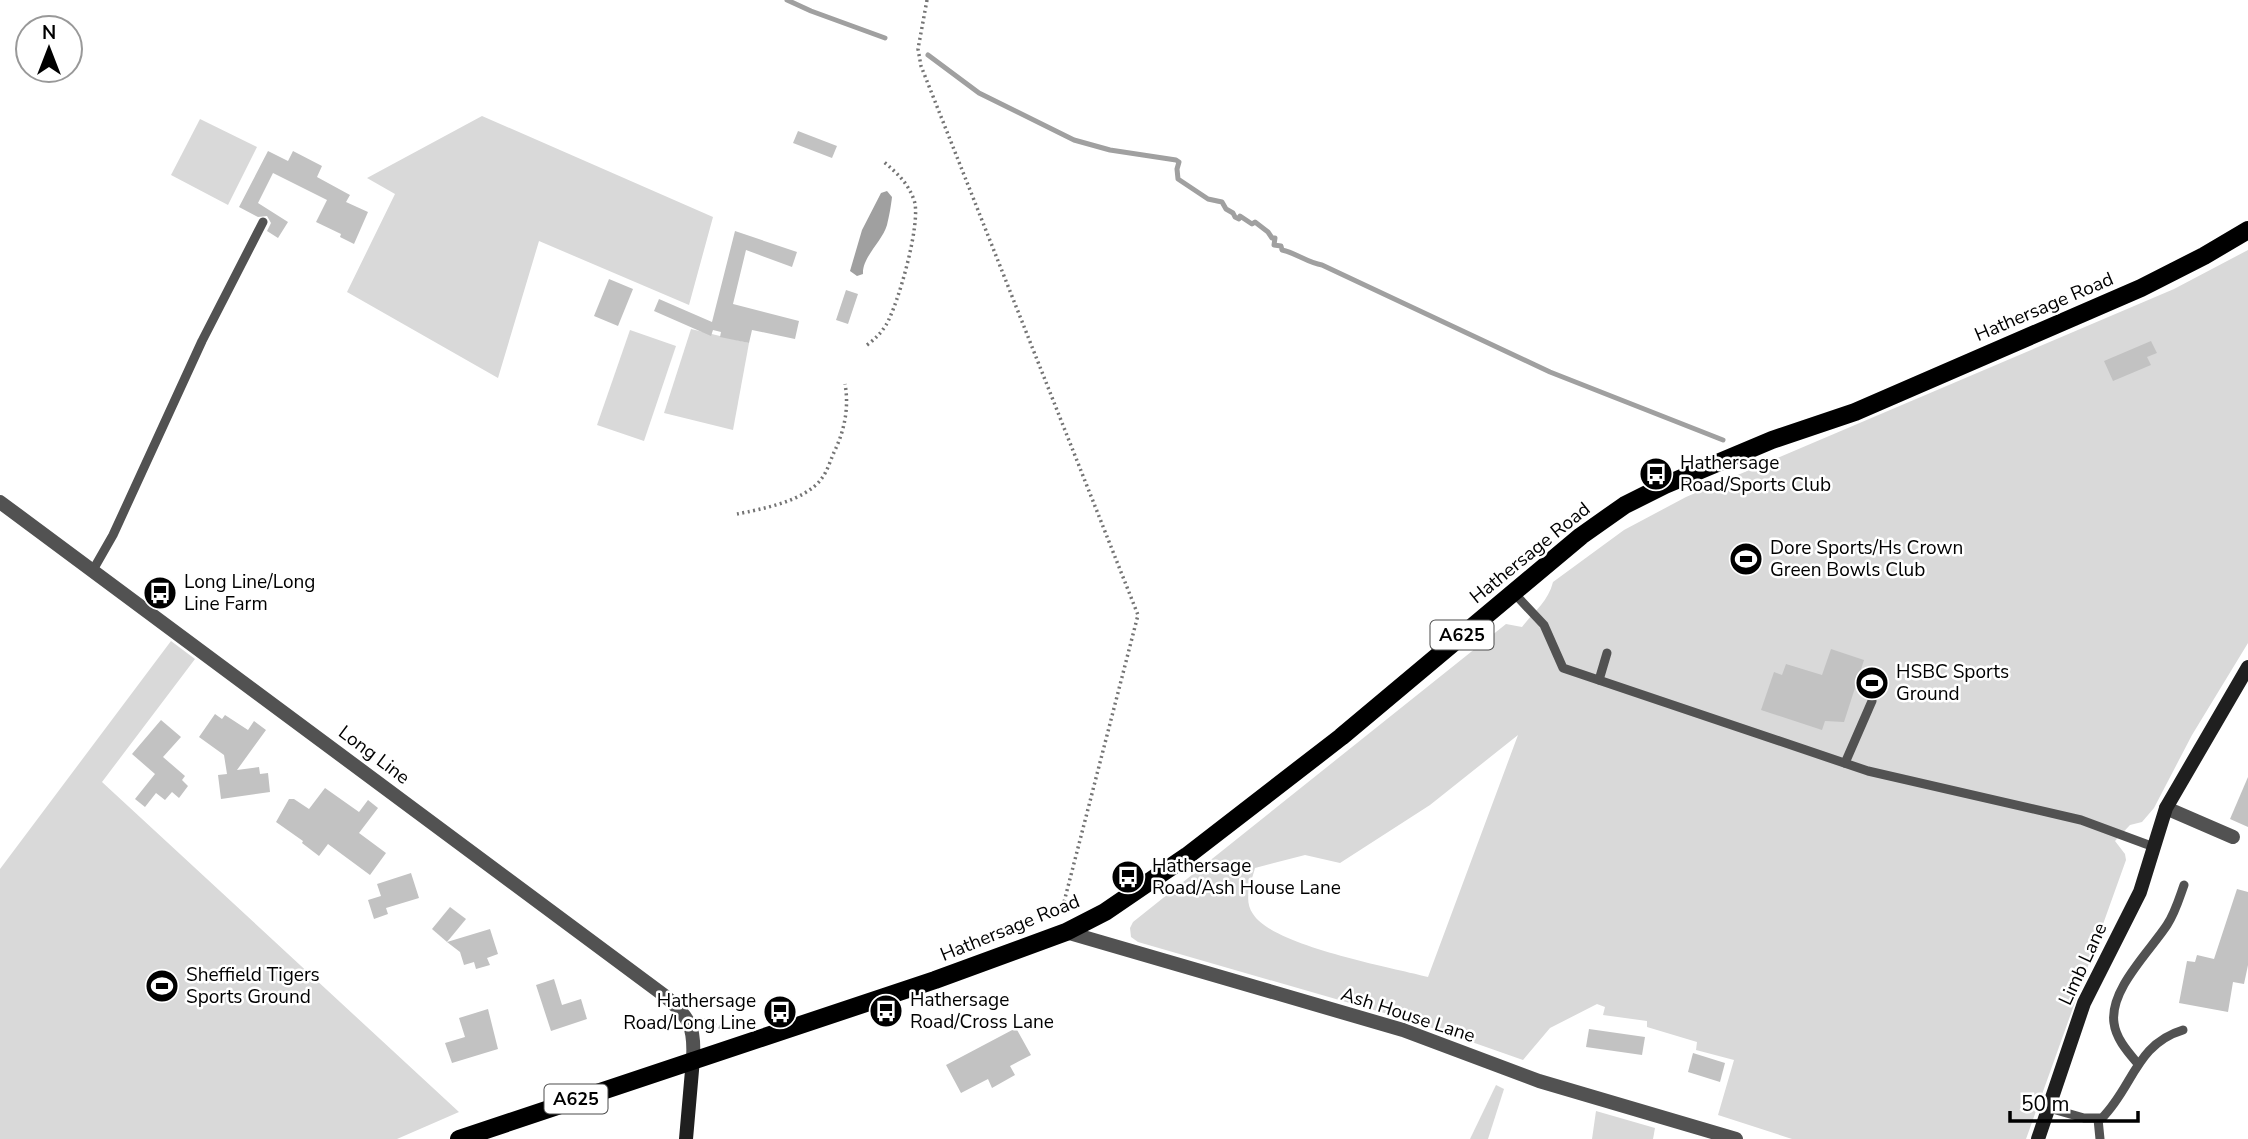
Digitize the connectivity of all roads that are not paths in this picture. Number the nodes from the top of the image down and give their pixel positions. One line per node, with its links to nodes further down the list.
1 (263, 222): 4 (lane)
2 (2248, 230): 5 (main road, Hathersage Road / A625)
3 (0, 502): 4 (street, Long Line)
4 (93, 570): 17 (street, Long Line)
5 (1513, 592): 8 (lane); 15 (main road, Hathersage Road / A625)
6 (1606, 653): 8 (lane)
7 (2248, 667): 11 (street, Limb Lane)
8 (1599, 680): 10 (lane)
9 (1872, 701): 10 (lane)
10 (1845, 763): 13 (lane)
11 (2166, 808): 12 (street); 13 (street, Limb Lane)
12 (2233, 837)
13 (2154, 847): 19 (street, Limb Lane)
14 (2184, 885): 18 (lane)
15 (1068, 931): 17 (main road, Hathersage Road / A625); 23 (street, Ash House Lane)
16 (2183, 1030): 18 (lane)
17 (693, 1059): 21 (main road, A625); 22 (street)
18 (2138, 1064): 20 (lane)
19 (2049, 1108): 20 (lane); 24 (street, Limb Lane)
20 (2098, 1119): 25 (lane)
21 (459, 1139)
22 (686, 1139)
23 (1736, 1139)
24 (2038, 1139)
25 (2100, 1139)

